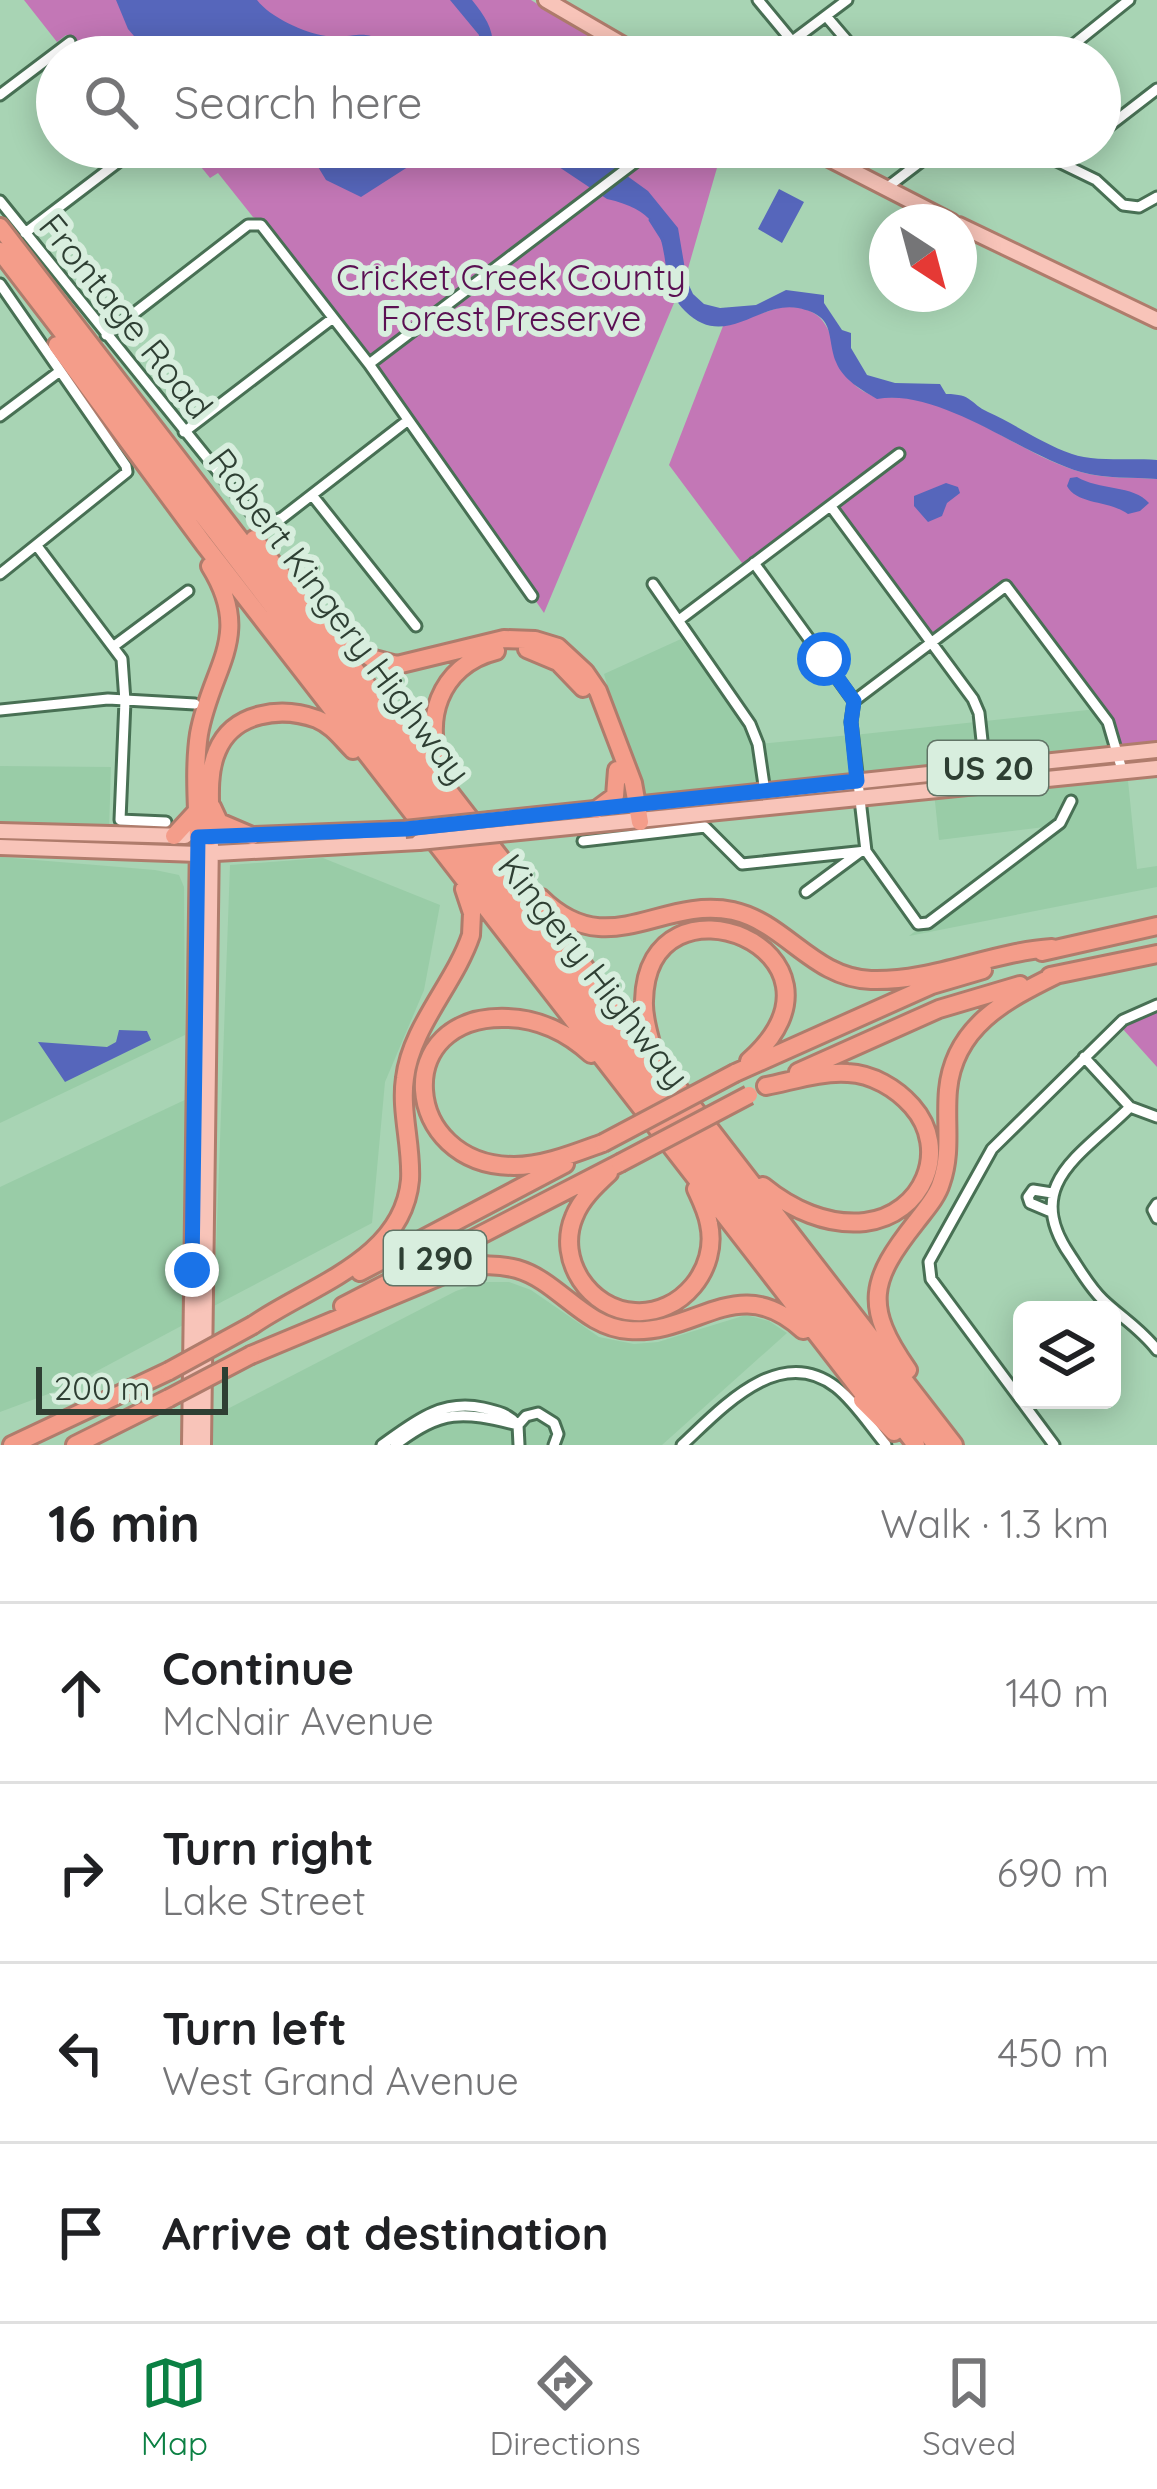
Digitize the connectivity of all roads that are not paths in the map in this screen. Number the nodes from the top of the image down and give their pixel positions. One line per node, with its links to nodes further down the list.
1 (546, 0): 6 (main road)
2 (758, 0): 7 (street)
3 (847, 0): 5 (street)
4 (1129, 0): 10 (street)
5 (826, 16): 8 (street); 9 (street)
6 (608, 36)
7 (788, 36)
8 (799, 36)
9 (843, 36)
10 (1084, 36)
11 (36, 68): 13 (street)
12 (1157, 89): 14 (street)
13 (0, 95)
14 (1121, 117)
15 (110, 168): 25 (street)
16 (628, 168): 33 (street)
17 (846, 168): 20 (main road)
18 (912, 168): 20 (street)
19 (1073, 168): 21 (street)
20 (885, 189): 23 (main road)
21 (1157, 197)
22 (0, 202): 25 (street, Frontage Road)
23 (915, 204)
24 (0, 227): 29 (highway, Robert Kingery Highway)
25 (25, 233): 32 (street, Frontage Road)
26 (977, 234): 31 (main road)
27 (0, 255): 39 (highway); 116 (highway, Kingery Highway)
28 (0, 284): 34 (street)
29 (51, 292): 42 (highway); 117 (highway, Robert Kingery Highway)
30 (333, 318): 32 (street); 33 (street); 37 (street)
31 (1157, 320)
32 (106, 335): 37 (street, Frontage Road)
33 (369, 364): 36 (street)
34 (60, 371): 35 (street); 39 (street)
35 (0, 416)
36 (407, 421): 40 (street); 48 (street)
37 (184, 433): 42 (street, Frontage Road)
38 (899, 454): 41 (street)
39 (135, 469): 43 (street); 65 (highway); 69 (highway)
40 (311, 495): 42 (street); 50 (street)
41 (832, 508): 44 (street); 51 (street)
42 (247, 519): 66 (highway); 68 (highway)
43 (38, 546): 45 (street); 52 (street)
44 (754, 563): 49 (street); 54 (street)
45 (0, 574)
46 (653, 584): 49 (street)
47 (188, 591): 52 (street)
48 (532, 596)
49 (679, 620): 63 (street)
50 (416, 626)
51 (931, 641): 54 (street); 58 (street); 59 (street)
52 (114, 646): 53 (street)
53 (125, 700): 55 (street); 56 (street); 70 (street)
54 (854, 701): 62 (street)
55 (194, 704)
56 (0, 710)
57 (1157, 749): 58 (main road, US 20)
58 (1121, 762): 59 (main road, US 20); 60 (main road, US 20); 62 (main road, US 20)
59 (985, 768): 62 (main road, US 20)
60 (1157, 768)
61 (617, 770): 66 (highway); 67 (highway); 68 (highway)
62 (858, 789): 63 (main road, US 20); 68 (main road, US 20); 77 (street)
63 (765, 792): 68 (main road, US 20)
64 (1071, 801): 77 (street)
65 (204, 808): 69 (highway); 70 (highway); 72 (highway); 74 (highway)
66 (466, 809): 78 (highway)
67 (596, 810): 68 (main road, US 20); 69 (main road, US 20, bridge)
68 (638, 811): 74 (main road, US 20, bridge)
69 (409, 820): 72 (main road, US 20); 79 (highway)
70 (170, 829): 71 (main road, US 20); 74 (main road, US 20)
71 (0, 831)
72 (252, 836): 74 (main road, US 20)
73 (583, 841): 77 (street)
74 (204, 845): 76 (main road, US 20); 80 (main road); 110 (main road)
75 (0, 847): 76 (main road, US 20)
76 (157, 852): 80 (main road)
77 (863, 852): 81 (street)
78 (501, 860): 83 (highway); 88 (highway)
79 (458, 871): 91 (highway); 102 (highway)
80 (197, 879): 109 (main road)
81 (806, 892)
82 (1157, 926): 83 (highway, I 290)
83 (1052, 948): 89 (highway, I 290)
84 (1157, 954): 85 (highway, I 290)
85 (1056, 975): 90 (highway, I 290); 118 (highway)
86 (1157, 1005): 87 (street)
87 (1084, 1057): 92 (street); 119 (street)
88 (656, 1060): 89 (highway); 94 (highway)
89 (735, 1073): 95 (highway, I 290, bridge)
90 (757, 1091): 94 (highway); 96 (highway, I 290, bridge)
91 (640, 1107): 95 (highway); 97 (highway)
92 (1130, 1107): 93 (street); 98 (street)
93 (1157, 1117)
94 (713, 1131): 118 (highway)
95 (603, 1143): 102 (highway, I 290)
96 (620, 1163): 97 (highway); 104 (highway, I 290)
97 (686, 1166): 106 (highway)
98 (1052, 1193): 100 (street); 100 (street)
99 (1157, 1204): 101 (street)
100 (1049, 1210): 103 (street)
101 (1157, 1218)
102 (253, 1325): 107 (highway, I 290, bridge)
103 (1156, 1346)
104 (251, 1355): 106 (highway); 108 (highway, I 290, bridge)
105 (518, 1425): 111 (street); 112 (street); 113 (street); 114 (street)
106 (892, 1441): 115 (street)
107 (12, 1445)
108 (75, 1445)
109 (190, 1445)
110 (203, 1445)
111 (382, 1445)
112 (395, 1445)
113 (519, 1445)
114 (554, 1445)
115 (682, 1445)
116 (916, 1445)
117 (936, 1445)
118 (957, 1445)
119 (1054, 1445)

